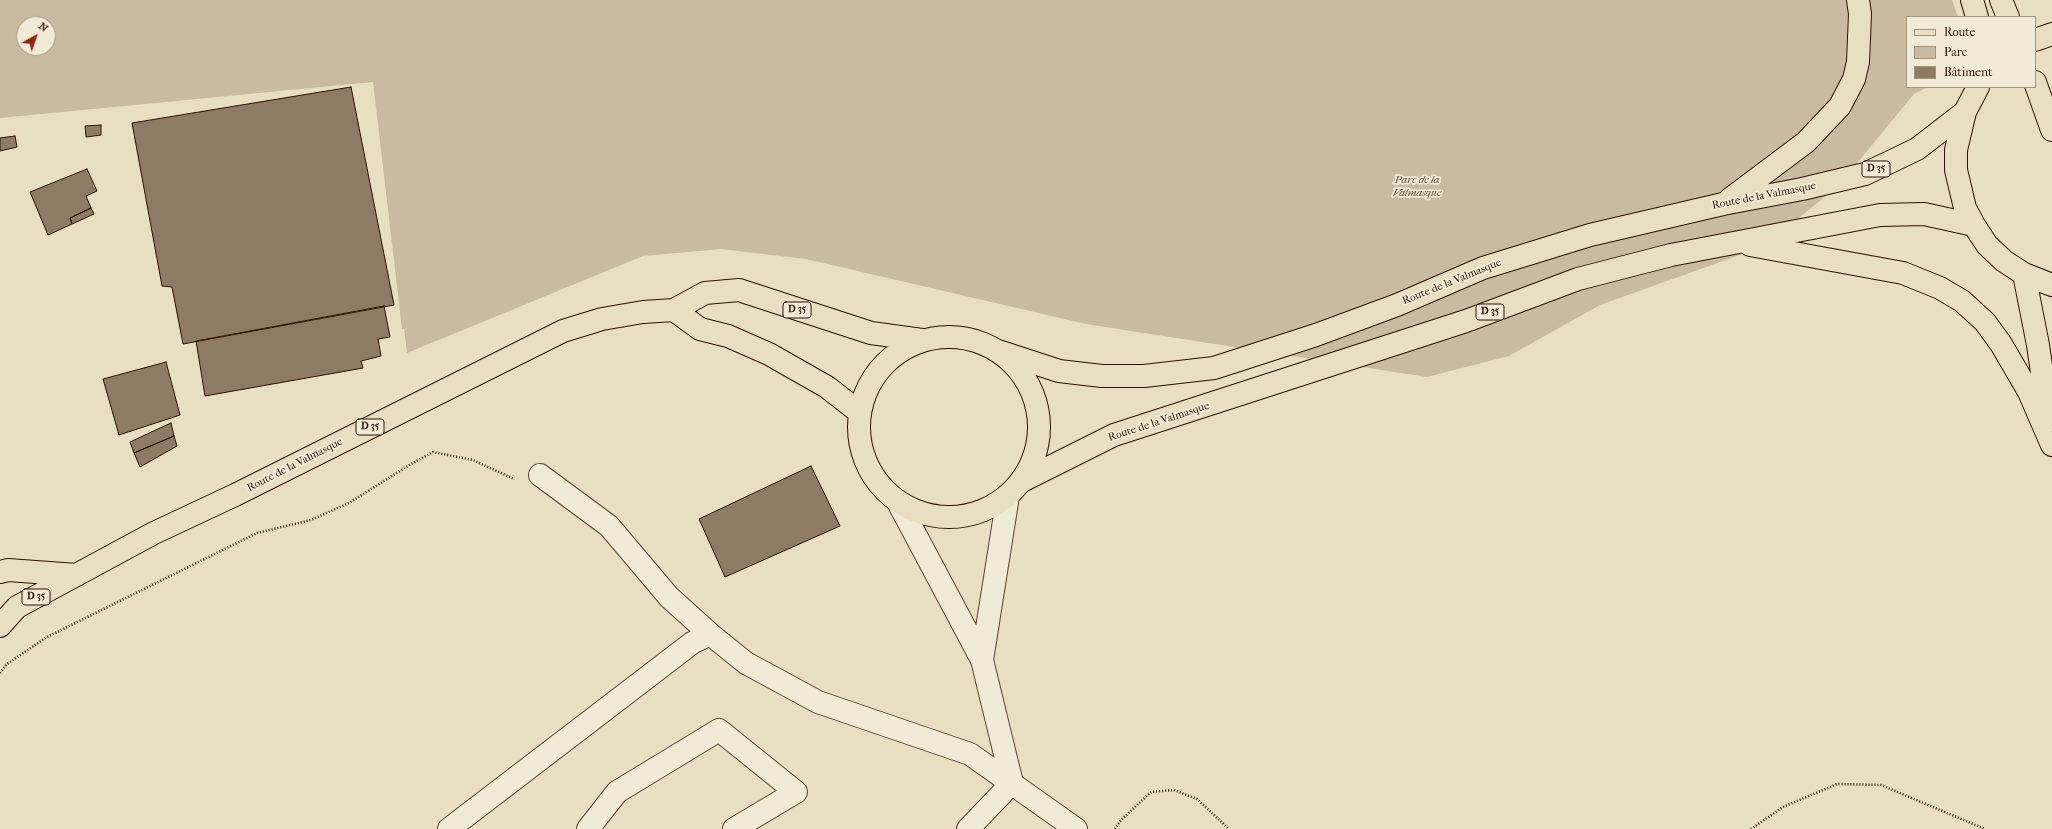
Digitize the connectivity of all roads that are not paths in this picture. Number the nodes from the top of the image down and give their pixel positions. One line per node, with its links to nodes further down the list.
1 (1858, 0): 12 (main road)
2 (1972, 0): 4 (main road)
3 (2001, 0): 5 (main road)
4 (1977, 16)
5 (2008, 16)
6 (2052, 34): 7 (main road)
7 (2036, 40)
8 (2036, 85): 11 (main road)
9 (1977, 88): 10 (main road)
10 (1965, 112): 12 (main road, Route de la Valmasque / D 35); 13 (main road)
11 (2052, 130)
12 (1723, 204): 19 (main road, Route de la Valmasque / D 35)
13 (1974, 225): 14 (main road, Route de la Valmasque / D 35); 15 (main road)
14 (1737, 242): 22 (main road); 24 (main road, Route de la Valmasque / D 35)
15 (2024, 274): 16 (main road); 21 (main road)
16 (2052, 285)
17 (674, 310): 18 (main road, Route de la Valmasque / D 35); 20 (main road); 27 (main road, Route de la Valmasque / D 35)
18 (922, 340): 19 (main road); 20 (main road, Route de la Valmasque)
19 (998, 351): 24 (main road)
20 (859, 412): 25 (main road, Route de la Valmasque)
21 (2052, 440)
22 (2052, 445)
23 (540, 475): 29 (street)
24 (1015, 488): 25 (main road, Route de la Valmasque); 30 (street)
25 (898, 502): 30 (street)
26 (0, 572): 27 (main road, D 35)
27 (77, 575): 28 (main road, Route de la Valmasque / D 35)
28 (0, 626)
29 (710, 634): 31 (street); 32 (street)
30 (982, 660): 31 (street)
31 (1012, 783): 35 (street); 36 (street)
32 (449, 829)
33 (588, 829): 34 (street)
34 (734, 829)
35 (968, 829)
36 (1076, 829)

